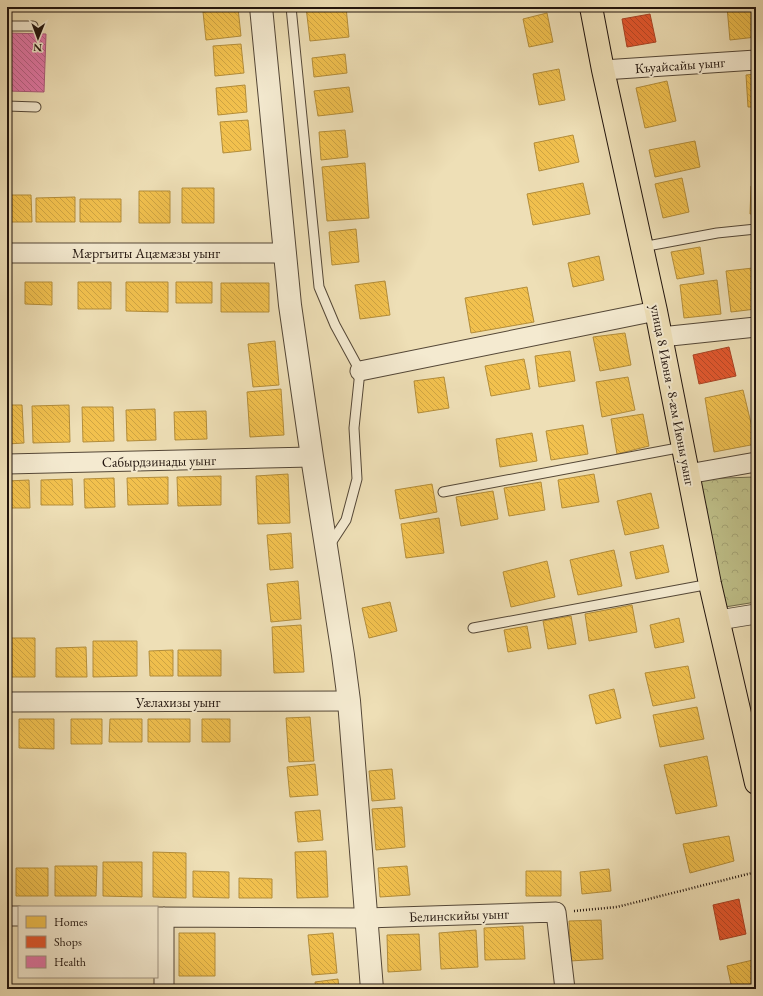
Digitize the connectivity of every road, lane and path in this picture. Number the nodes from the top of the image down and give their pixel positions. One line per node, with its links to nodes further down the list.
1 (261, 7): 13 (street)
2 (290, 7): 17 (lane)
3 (591, 7): 7 (highway, улица 8 Июня - 8-ӕм Июны уынг)
4 (7, 26): 5 (lane)
5 (33, 26)
6 (756, 60): 7 (street, Къуайсайы уынг)
7 (603, 70): 11 (highway, улица 8 Июня - 8-ӕм Июны уынг)
8 (7, 106): 9 (lane)
9 (36, 107)
10 (756, 229): 11 (lane)
11 (642, 247): 14 (highway, улица 8 Июня - 8-ӕм Июны уынг)
12 (7, 253): 13 (street, Мӕргъиты Ацӕмӕзы уынг)
13 (286, 253): 19 (street)
14 (656, 311): 16 (highway, улица 8 Июня - 8-ӕм Июны уынг); 17 (street)
15 (756, 327): 16 (street)
16 (661, 337): 18 (highway, улица 8 Июня - 8-ӕм Июны уынг)
17 (360, 372): 24 (lane)
18 (683, 447): 22 (highway, улица 8 Июня - 8-ӕм Июны уынг); 23 (lane)
19 (312, 457): 21 (street, Сабырдзинады уынг); 24 (street)
20 (756, 462): 22 (street)
21 (7, 464)
22 (688, 474): 25 (highway, улица 8 Июня - 8-ӕм Июны уынг)
23 (443, 492)
24 (327, 549): 29 (street)
25 (710, 584): 27 (highway, улица 8 Июня - 8-ӕм Июны уынг); 28 (lane)
26 (756, 614): 27 (street)
27 (719, 620): 31 (highway, улица 8 Июня - 8-ӕм Июны уынг)
28 (473, 628)
29 (349, 701): 30 (street, Уӕлахизы уынг); 37 (street)
30 (7, 702)
31 (756, 783)
32 (756, 872): 33 (path)
33 (556, 912): 37 (street, Белинскийы уынг); 40 (street)
34 (7, 916): 35 (street)
35 (18, 916)
36 (161, 917): 37 (street, Белинскийы уынг); 38 (street)
37 (366, 918): 39 (street)
38 (164, 989)
39 (372, 989)
40 (565, 989)

